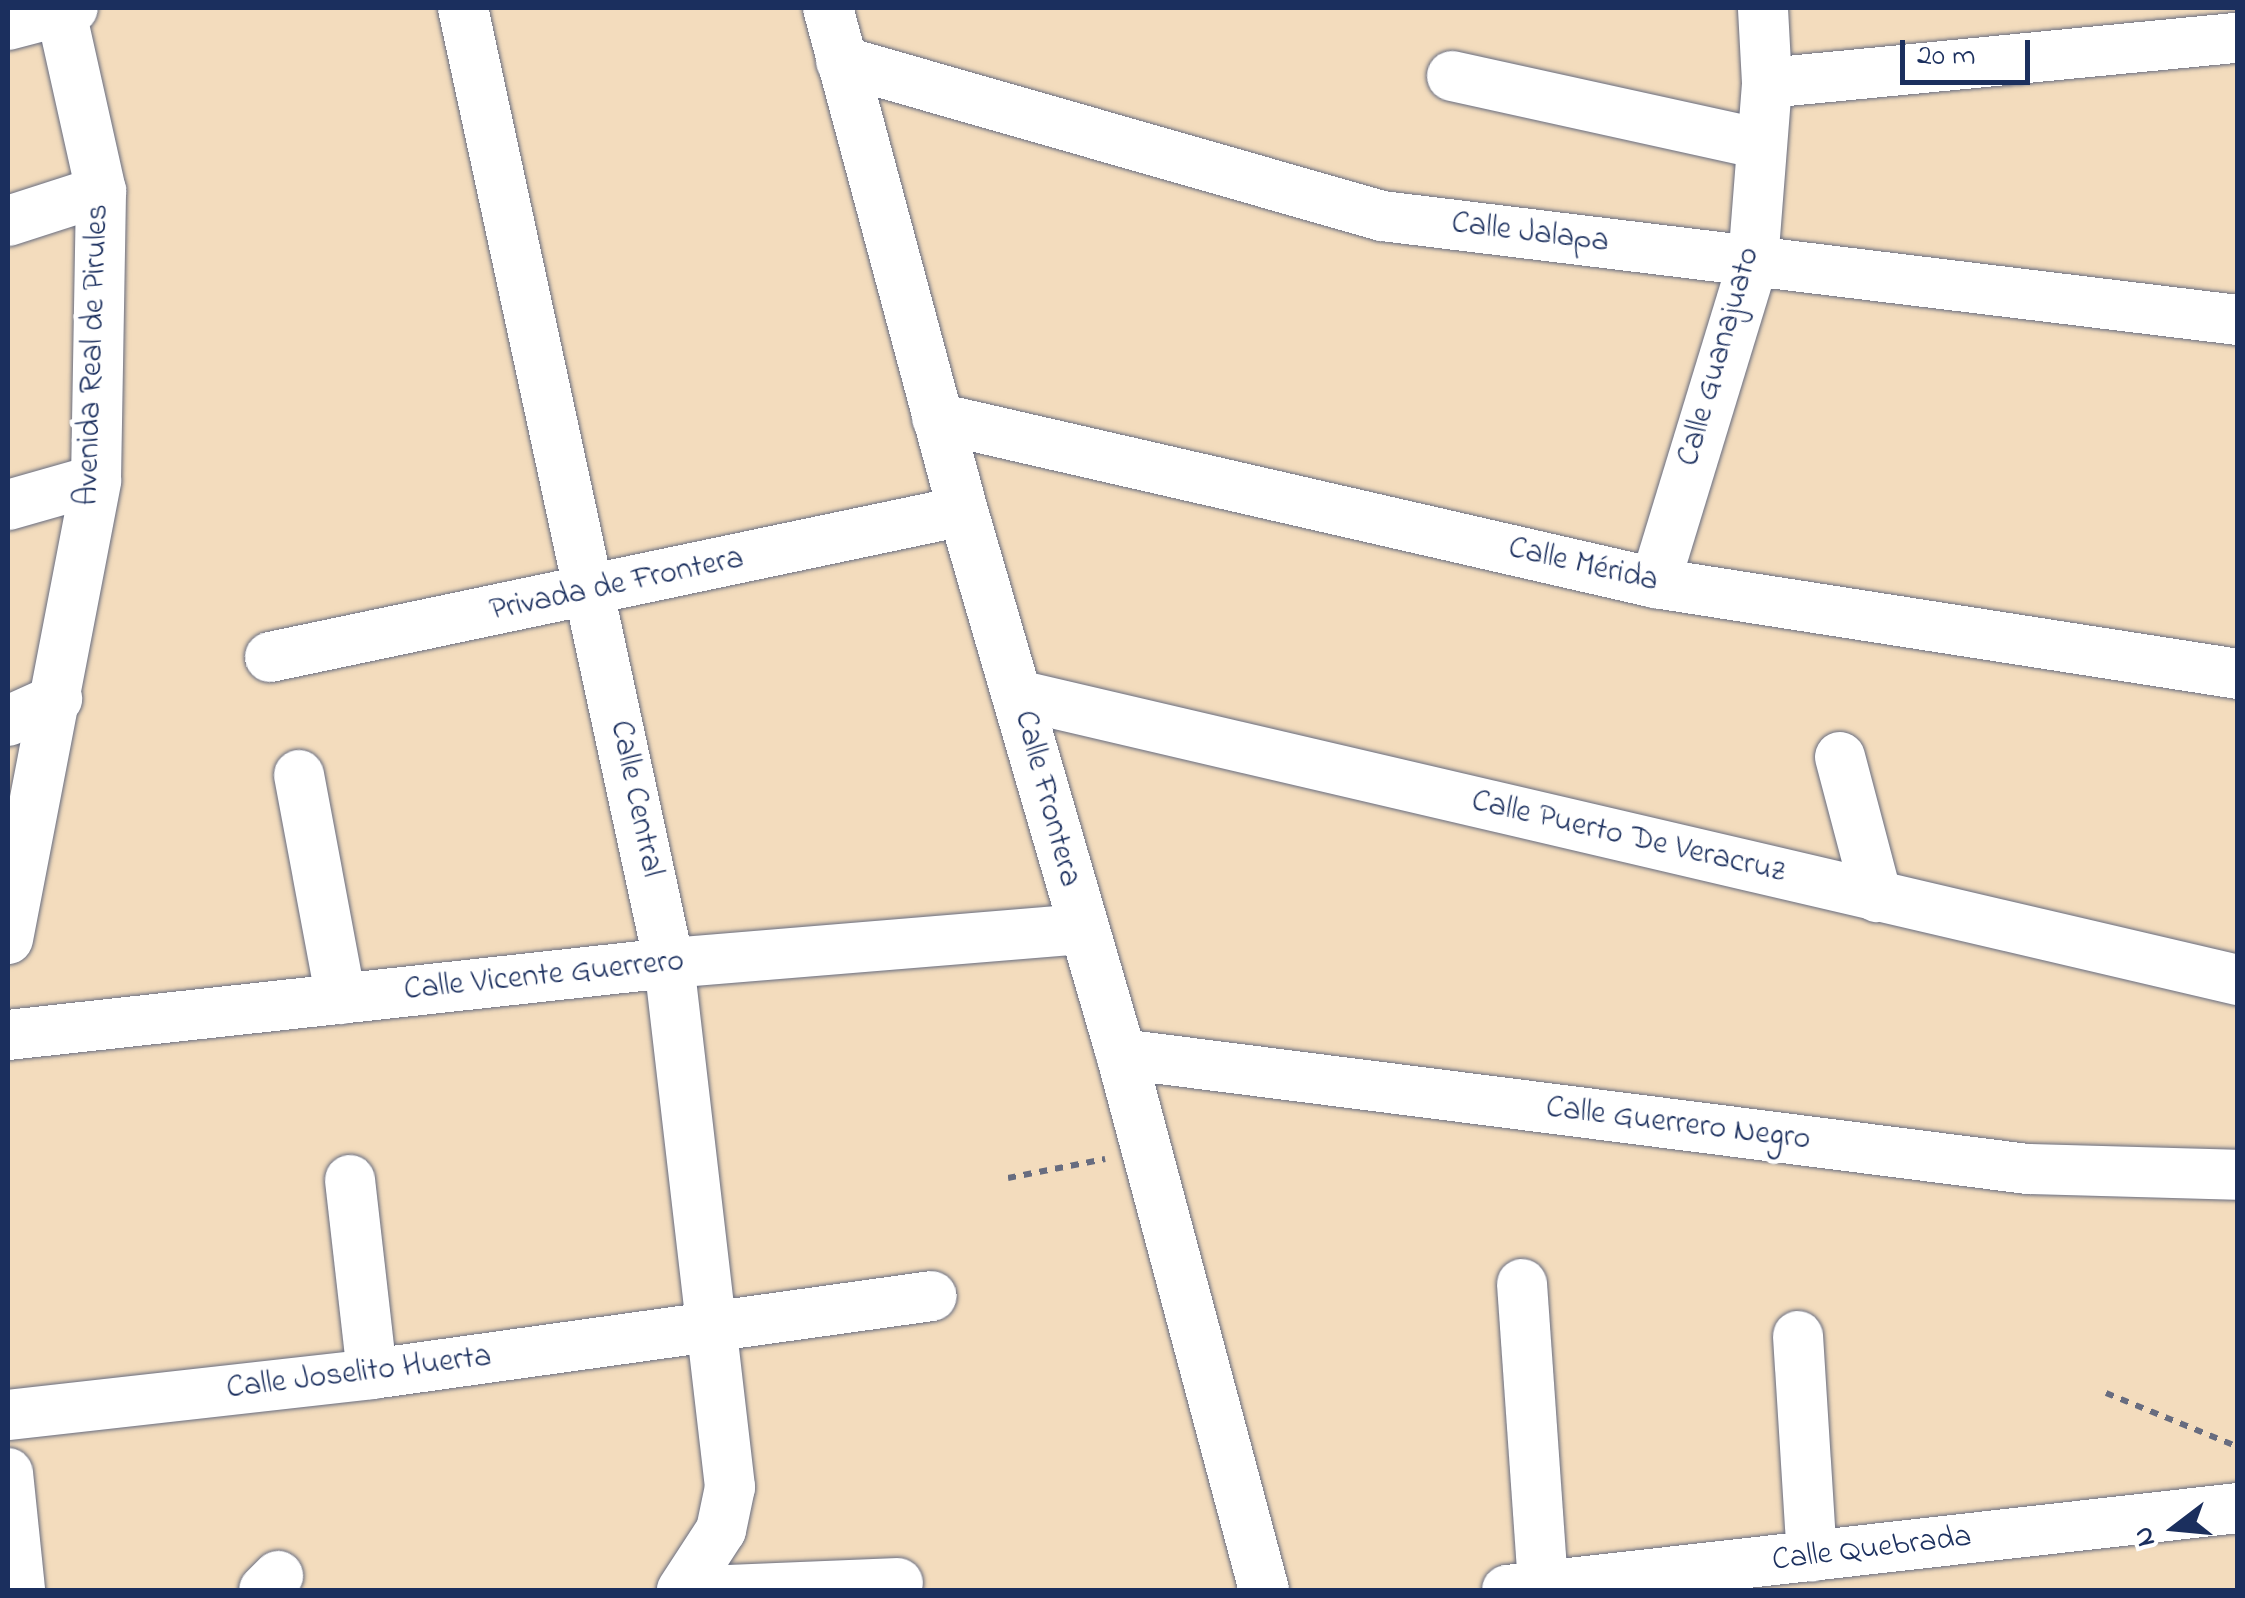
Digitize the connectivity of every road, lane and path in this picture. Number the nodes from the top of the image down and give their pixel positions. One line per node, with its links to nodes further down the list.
1 (65, 8): 5 (street); 11 (street, Avenida Real de Pirules)
2 (462, 8): 20 (street, Calle Central)
3 (828, 8): 7 (street, Calle Frontera)
4 (1763, 8): 9 (street, Calle Guanajuato)
5 (8, 25)
6 (2238, 38): 9 (street)
7 (841, 61): 13 (street, Calle Jalapa); 15 (street, Calle Frontera)
8 (1452, 76): 10 (street)
9 (1767, 83): 10 (street, Calle Guanajuato)
10 (1761, 144): 13 (street, Calle Guanajuato)
11 (101, 192): 12 (street); 16 (street, Avenida Real de Pirules)
12 (8, 220)
13 (1752, 262): 14 (street, Calle Jalapa); 19 (street, Calle Guanajuato)
14 (2238, 320)
15 (937, 418): 18 (street, Calle Frontera); 19 (street, Calle Mérida)
16 (96, 480): 17 (street); 24 (street, Avenida Real de Pirules)
17 (8, 506)
18 (963, 511): 20 (street, Privada de Frontera); 23 (street, Calle Frontera)
19 (1655, 583): 22 (street, Calle Mérida)
20 (592, 592): 21 (street, Privada de Frontera); 31 (street, Calle Central)
21 (270, 658)
22 (2238, 674)
23 (1018, 695): 28 (street, Calle Puerto De Veracruz); 29 (street, Calle Frontera)
24 (57, 699): 25 (street); 30 (street, Avenida Real de Pirules)
25 (8, 721)
26 (1840, 757): 28 (street)
27 (299, 775): 33 (street)
28 (1877, 896): 32 (street, Calle Puerto De Veracruz)
29 (1082, 929): 31 (street, Calle Vicente Guerrero); 35 (street, Calle Frontera)
30 (8, 938)
31 (669, 963): 33 (street, Calle Vicente Guerrero); 42 (street, Calle Central)
32 (2238, 980)
33 (341, 999): 34 (street, Calle Vicente Guerrero)
34 (8, 1035)
35 (1120, 1054): 36 (street, Calle Frontera); 37 (street, Calle Guerrero Negro)
36 (1146, 1150): 38 (path); 56 (street, Calle Frontera)
37 (2238, 1175)
38 (1008, 1178)
39 (350, 1180): 44 (street)
40 (1522, 1284): 52 (street)
41 (932, 1296): 42 (street, Calle Joselito Huerta)
42 (710, 1329): 44 (street, Calle Joselito Huerta); 54 (street, Calle Central)
43 (1798, 1336): 50 (street)
44 (372, 1374): 46 (street, Calle Joselito Huerta)
45 (2106, 1393): 47 (path)
46 (8, 1415)
47 (2238, 1446)
48 (8, 1473): 53 (street)
49 (2238, 1508): 50 (street, Calle Quebrada)
50 (1812, 1557): 52 (street, Calle Quebrada)
51 (898, 1583): 55 (street)
52 (1525, 1589)
53 (20, 1590)
54 (682, 1590)
55 (729, 1590)
56 (1264, 1590)

